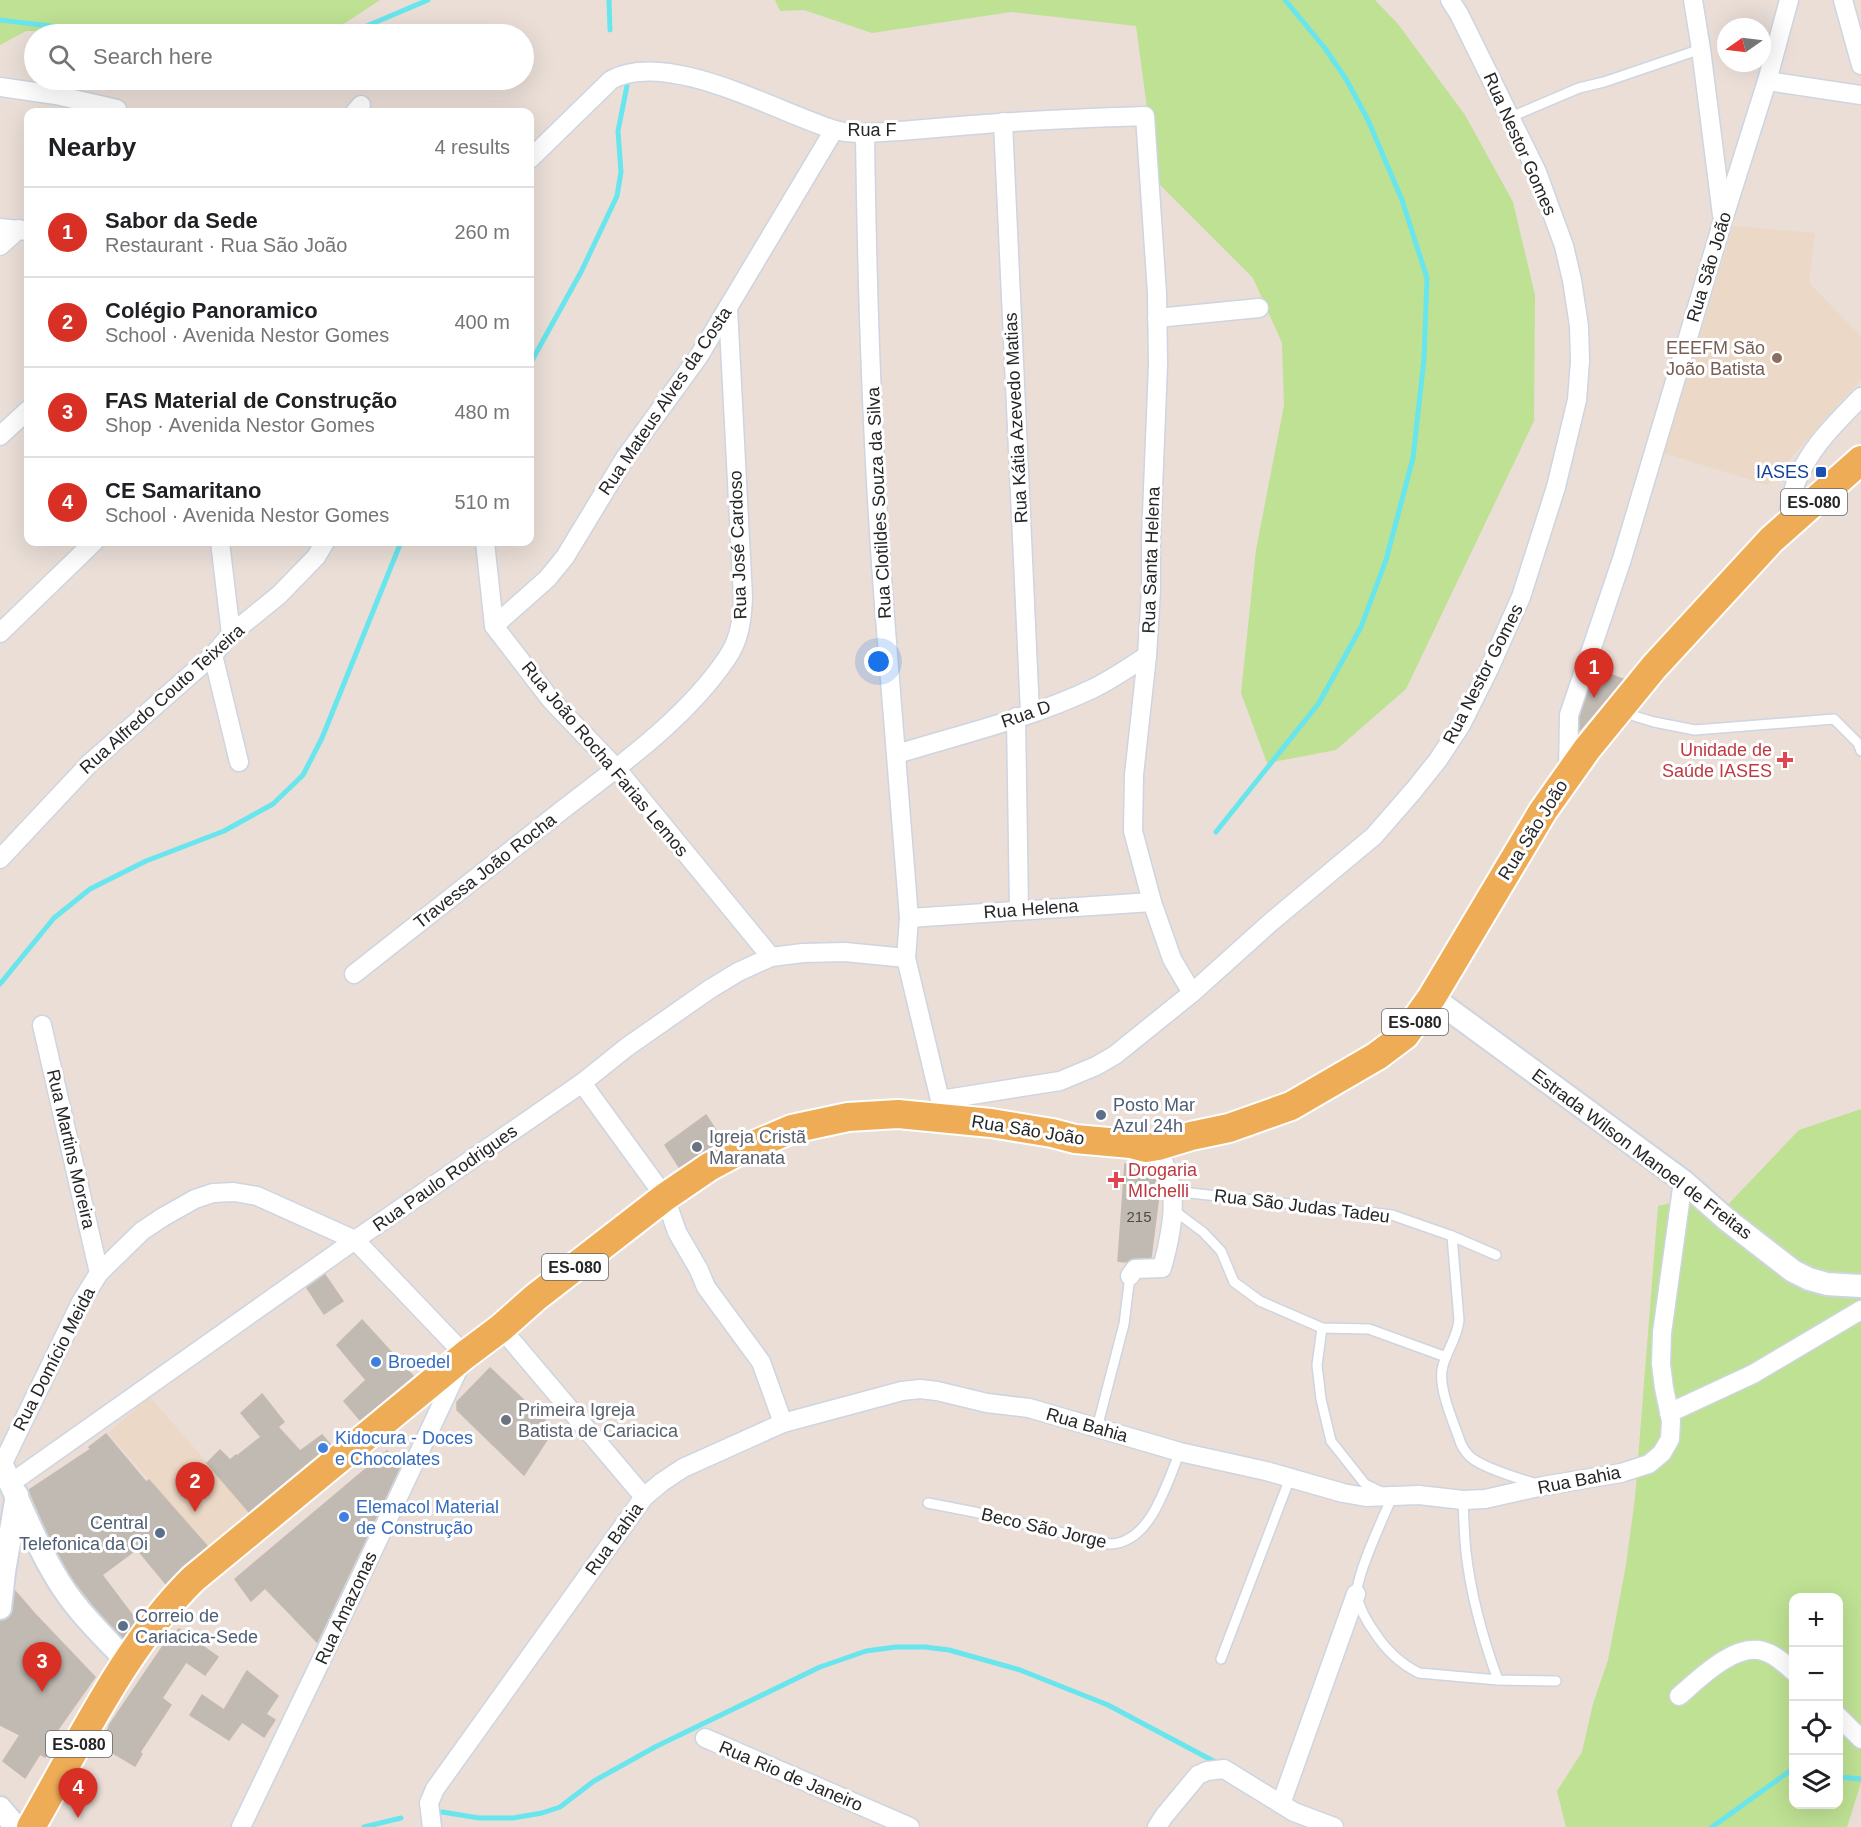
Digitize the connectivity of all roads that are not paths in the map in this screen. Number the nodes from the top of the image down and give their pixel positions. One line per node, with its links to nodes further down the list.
1 (1450, 0): 12 (street, Rua Nestor Gomes)
2 (1693, 0): 5 (street)
3 (1789, 0): 7 (street, Rua São João)
4 (1843, 0): 6 (street)
5 (1701, 49): 12 (lane); 17 (street)
6 (1861, 65)
7 (1767, 81): 9 (street); 17 (street, Rua São João)
8 (0, 87): 10 (street)
9 (1861, 95)
10 (113, 108)
11 (1145, 116): 13 (street, Rua F); 23 (street, Rua Santa Helena)
12 (1511, 117): 52 (street, Rua Nestor Gomes)
13 (1003, 122): 15 (street, Rua F); 39 (street, Rua Kátia Azevedo Matias)
14 (834, 130): 15 (street, Rua F); 16 (street, Rua F); 21 (street, Rua Mateus Alves da Costa)
15 (865, 133): 41 (street, Rua Clotildes Souza da Silva)
16 (534, 155)
17 (1723, 220): 44 (street, Rua São João)
18 (0, 228): 19 (street)
19 (24, 230): 20 (street)
20 (0, 246)
21 (728, 308): 33 (street, Rua Mateus Alves da Costa); 43 (street, Rua José Cardoso)
22 (1259, 308): 23 (street)
23 (1157, 318): 37 (street, Rua Santa Helena)
24 (1861, 397): 28 (street)
25 (24, 414): 26 (street)
26 (0, 436)
27 (1861, 460): 28 (main road, ES-080)
28 (1786, 528): 38 (main road, ES-080)
29 (90, 546): 34 (street)
30 (220, 546): 35 (street)
31 (323, 546): 35 (street, Rua Alfredo Couto Teixeira)
32 (485, 546): 33 (street)
33 (494, 626): 43 (street, Rua João Rocha Farias Lemos)
34 (0, 633)
35 (231, 634): 36 (street, Rua Alfredo Couto Teixeira)
36 (213, 655): 42 (street); 45 (street, Rua Alfredo Couto Teixeira)
37 (1147, 656): 39 (street, Rua D); 46 (street, Rua Santa Helena)
38 (1618, 712): 40 (lane); 44 (main road, ES-080)
39 (1023, 715): 41 (street, Rua D); 47 (street, Rua Kátia Azevedo Matias)
40 (1861, 751)
41 (897, 754): 48 (street, Rua Clotildes Souza da Silva)
42 (239, 762)
43 (616, 768): 49 (street, Rua João Rocha Farias Lemos); 51 (street, Travessa João Rocha)
44 (1568, 776): 53 (main road, Rua São João / ES-080)
45 (0, 859)
46 (1152, 902): 47 (street, Rua Helena); 52 (street, Rua Santa Helena)
47 (1019, 910): 48 (street, Rua Helena)
48 (909, 918): 50 (street, Rua Clotildes Souza da Silva)
49 (771, 957): 50 (street, Rua Paulo Rodrigues); 55 (street, Rua Paulo Rodrigues)
50 (906, 958): 56 (street, Rua Clotildes Souza da Silva)
51 (354, 974)
52 (1192, 993): 56 (street, Rua Nestor Gomes)
53 (1432, 997): 57 (main road, Rua São João / ES-080); 58 (street, Estrada Wilson Manoel de Freitas)
54 (42, 1024): 64 (street, Rua Martins Moreira)
55 (582, 1083): 59 (street); 62 (street, Rua Paulo Rodrigues)
56 (944, 1110): 57 (main road, Rua São João / ES-080); 59 (main road, ES-080)
57 (1158, 1146): 60 (street)
58 (1683, 1181): 66 (street, Estrada Wilson Manoel de Freitas); 72 (street, Rua Bahia)
59 (665, 1197): 68 (main road, ES-080); 73 (street)
60 (1172, 1200): 61 (lane, Rua São Judas Tadeu); 65 (street); 69 (lane)
61 (1452, 1236): 63 (lane, Rua São Judas Tadeu); 71 (lane)
62 (355, 1240): 64 (street, Rua Domício Meida); 70 (street, Rua Domício Meida); 76 (street, Rua Paulo Rodrigues)
63 (1496, 1255)
64 (99, 1273): 76 (street, Rua Domício Meida)
65 (1130, 1276): 74 (lane)
66 (1861, 1286)
67 (1861, 1310): 72 (street)
68 (501, 1328): 70 (main road, ES-080); 79 (street)
69 (1322, 1328): 71 (lane); 80 (lane)
70 (465, 1355): 88 (main road, ES-080); 100 (street, Rua Amazonas)
71 (1446, 1357): 78 (lane)
72 (1670, 1413): 78 (street, Rua Bahia)
73 (783, 1423): 74 (street, Rua Bahia); 79 (street, Rua Bahia)
74 (1097, 1428): 75 (street, Rua Bahia)
75 (1180, 1452): 77 (street, Rua Bahia); 82 (lane, Beco São Jorge)
76 (7, 1476): 83 (street); 84 (street)
77 (1290, 1478): 80 (street, Rua Bahia); 87 (lane)
78 (1544, 1486): 81 (street, Rua Bahia)
79 (644, 1497): 101 (street, Rua Bahia)
80 (1392, 1497): 81 (street, Rua Bahia); 85 (lane)
81 (1463, 1500): 90 (lane)
82 (928, 1503)
83 (48, 1561): 84 (street); 88 (street)
84 (3, 1567): 86 (street)
85 (1356, 1594): 90 (lane); 96 (street)
86 (0, 1608)
87 (1221, 1659)
88 (127, 1661): 99 (main road, ES-080)
89 (1789, 1668): 92 (street)
90 (1498, 1680): 91 (lane)
91 (1556, 1681)
92 (1679, 1696)
93 (1843, 1720): 95 (street)
94 (705, 1738): 102 (street, Rua Rio de Janeiro)
95 (1861, 1738)
96 (1281, 1804): 103 (street); 104 (street)
97 (0, 1809): 98 (street)
98 (16, 1827)
99 (31, 1827)
100 (241, 1827)
101 (432, 1827)
102 (910, 1827)
103 (1157, 1827)
104 (1334, 1827)

